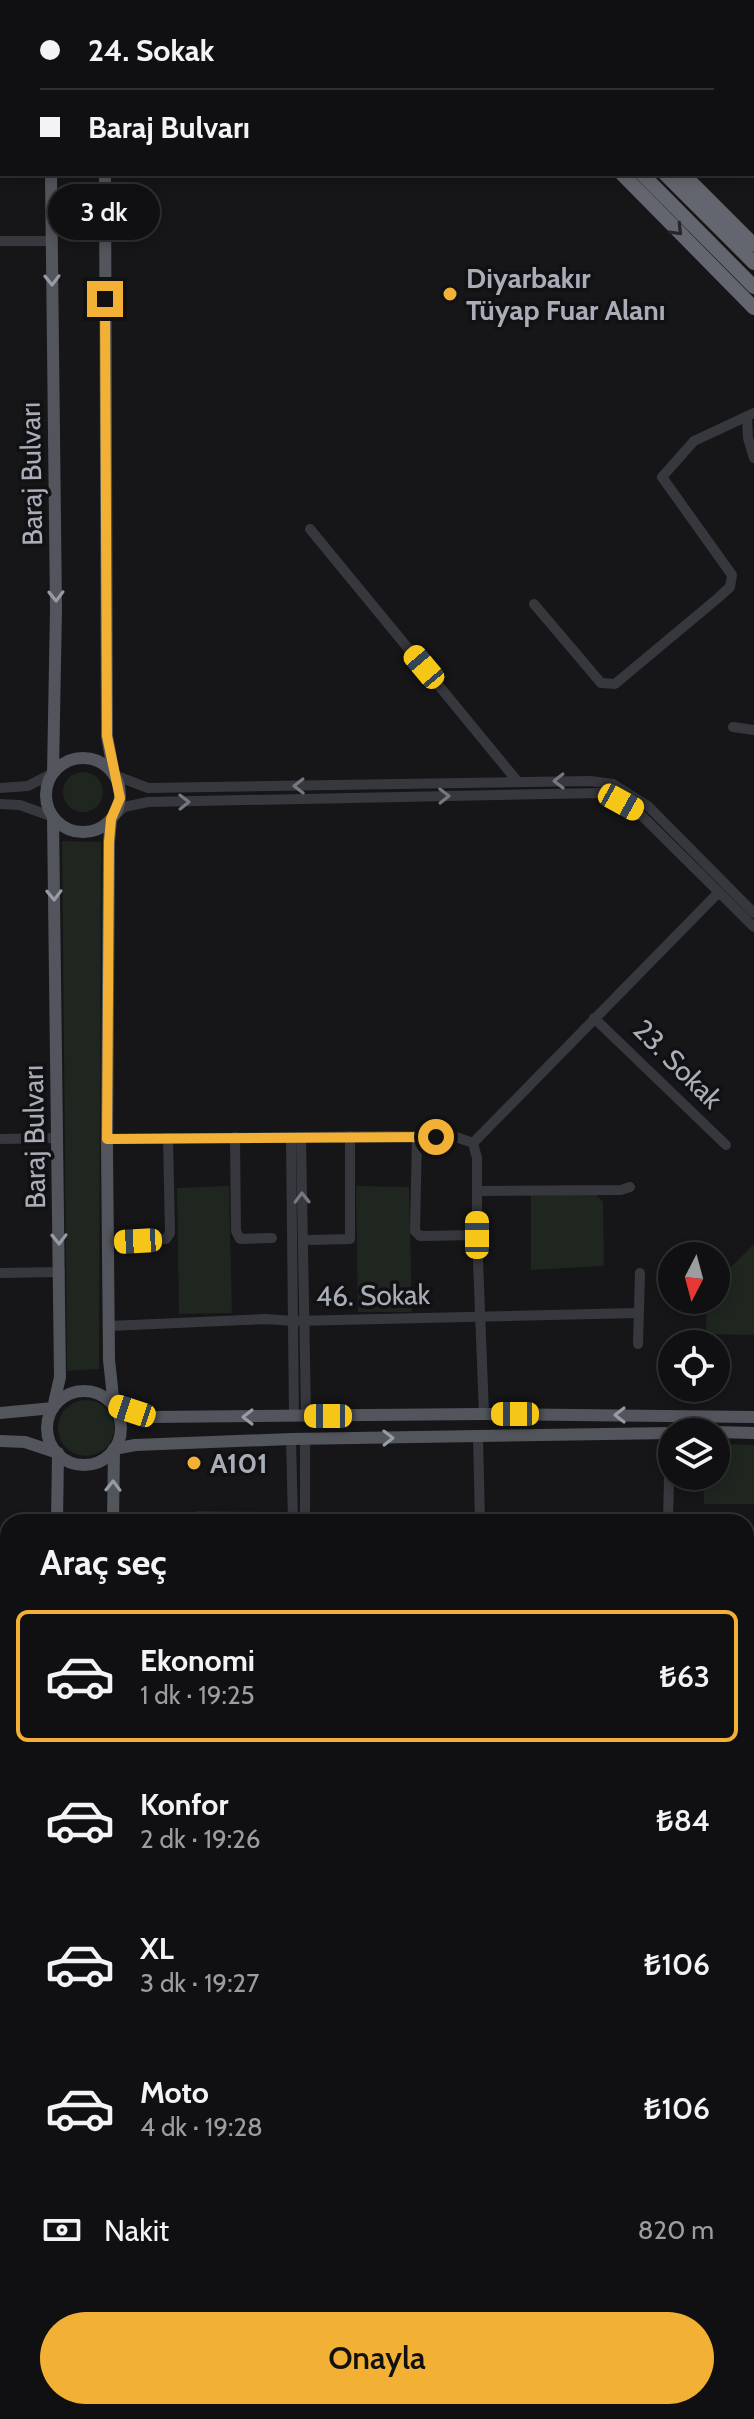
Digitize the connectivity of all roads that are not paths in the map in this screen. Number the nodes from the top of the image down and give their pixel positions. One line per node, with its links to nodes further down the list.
1 (51, 176): 8 (main road, Baraj Bulvarı)
2 (105, 176): 20 (main road)
3 (624, 176): 12 (highway, one-way to 12)
4 (644, 176): 11 (highway)
5 (667, 176): 10 (highway)
6 (685, 176): 9 (highway)
7 (0, 241): 8 (street)
8 (52, 241): 19 (main road, Baraj Bulvarı, one-way to 19)
9 (754, 245)
10 (754, 263)
11 (754, 287)
12 (754, 308)
13 (750, 415): 14 (street); 16 (street)
14 (754, 458)
15 (310, 529): 21 (street)
16 (534, 604)
17 (733, 727): 18 (street)
18 (754, 730)
19 (53, 773): 20 (main road); 22 (street); 24 (main road)
20 (114, 775): 21 (street, one-way to 20); 25 (main road)
21 (518, 782): 27 (street, one-way to 21)
22 (0, 788)
23 (0, 804): 24 (street)
24 (53, 817): 25 (main road); 34 (main road, Baraj Bulvarı, one-way to 34)
25 (111, 819): 26 (street, one-way to 26); 37 (main road)
26 (719, 892): 28 (street); 29 (street)
27 (754, 913)
28 (754, 927)
29 (594, 1018): 38 (street); 39 (street, 23. Sokak)
30 (350, 1136): 31 (street); 33 (street); 44 (street)
31 (417, 1136): 38 (street); 42 (street)
32 (235, 1137): 33 (street); 35 (street); 43 (street)
33 (296, 1137): 51 (street)
34 (58, 1138): 36 (street); 46 (main road, Baraj Bulvarı, one-way to 46)
35 (168, 1138): 37 (street); 45 (street)
36 (0, 1139)
37 (107, 1139): 45 (main road)
38 (473, 1143): 41 (street)
39 (726, 1145)
40 (630, 1187): 41 (street)
41 (477, 1191): 42 (street)
42 (477, 1235): 50 (street)
43 (272, 1238)
44 (310, 1240)
45 (108, 1243): 52 (main road)
46 (60, 1272): 47 (street); 55 (main road, Baraj Bulvarı)
47 (0, 1273)
48 (640, 1273): 49 (street)
49 (638, 1313): 50 (street, 46. Sokak); 53 (street)
50 (479, 1317): 51 (street, 46. Sokak); 57 (street)
51 (299, 1320): 52 (street, 46. Sokak); 58 (street)
52 (109, 1326): 54 (main road)
53 (638, 1344)
54 (114, 1406): 55 (main road); 58 (main road, one-way to 54); 67 (main road)
55 (53, 1408): 56 (main road); 68 (main road)
56 (0, 1413)
57 (484, 1414): 58 (main road); 59 (main road, one-way to 57)
58 (300, 1416)
59 (754, 1417)
60 (730, 1432): 62 (main road)
61 (658, 1433): 63 (main road)
62 (754, 1433)
63 (478, 1437): 65 (main road, one-way to 63); 74 (street)
64 (291, 1439): 65 (main road); 67 (main road); 72 (street)
65 (305, 1439): 73 (street)
66 (0, 1441): 68 (main road)
67 (114, 1449): 68 (main road); 71 (main road, one-way to 67)
68 (58, 1453): 70 (main road)
69 (669, 1490): 75 (street)
70 (57, 1514)
71 (113, 1514)
72 (293, 1514)
73 (305, 1514)
74 (480, 1514)
75 (668, 1514)

